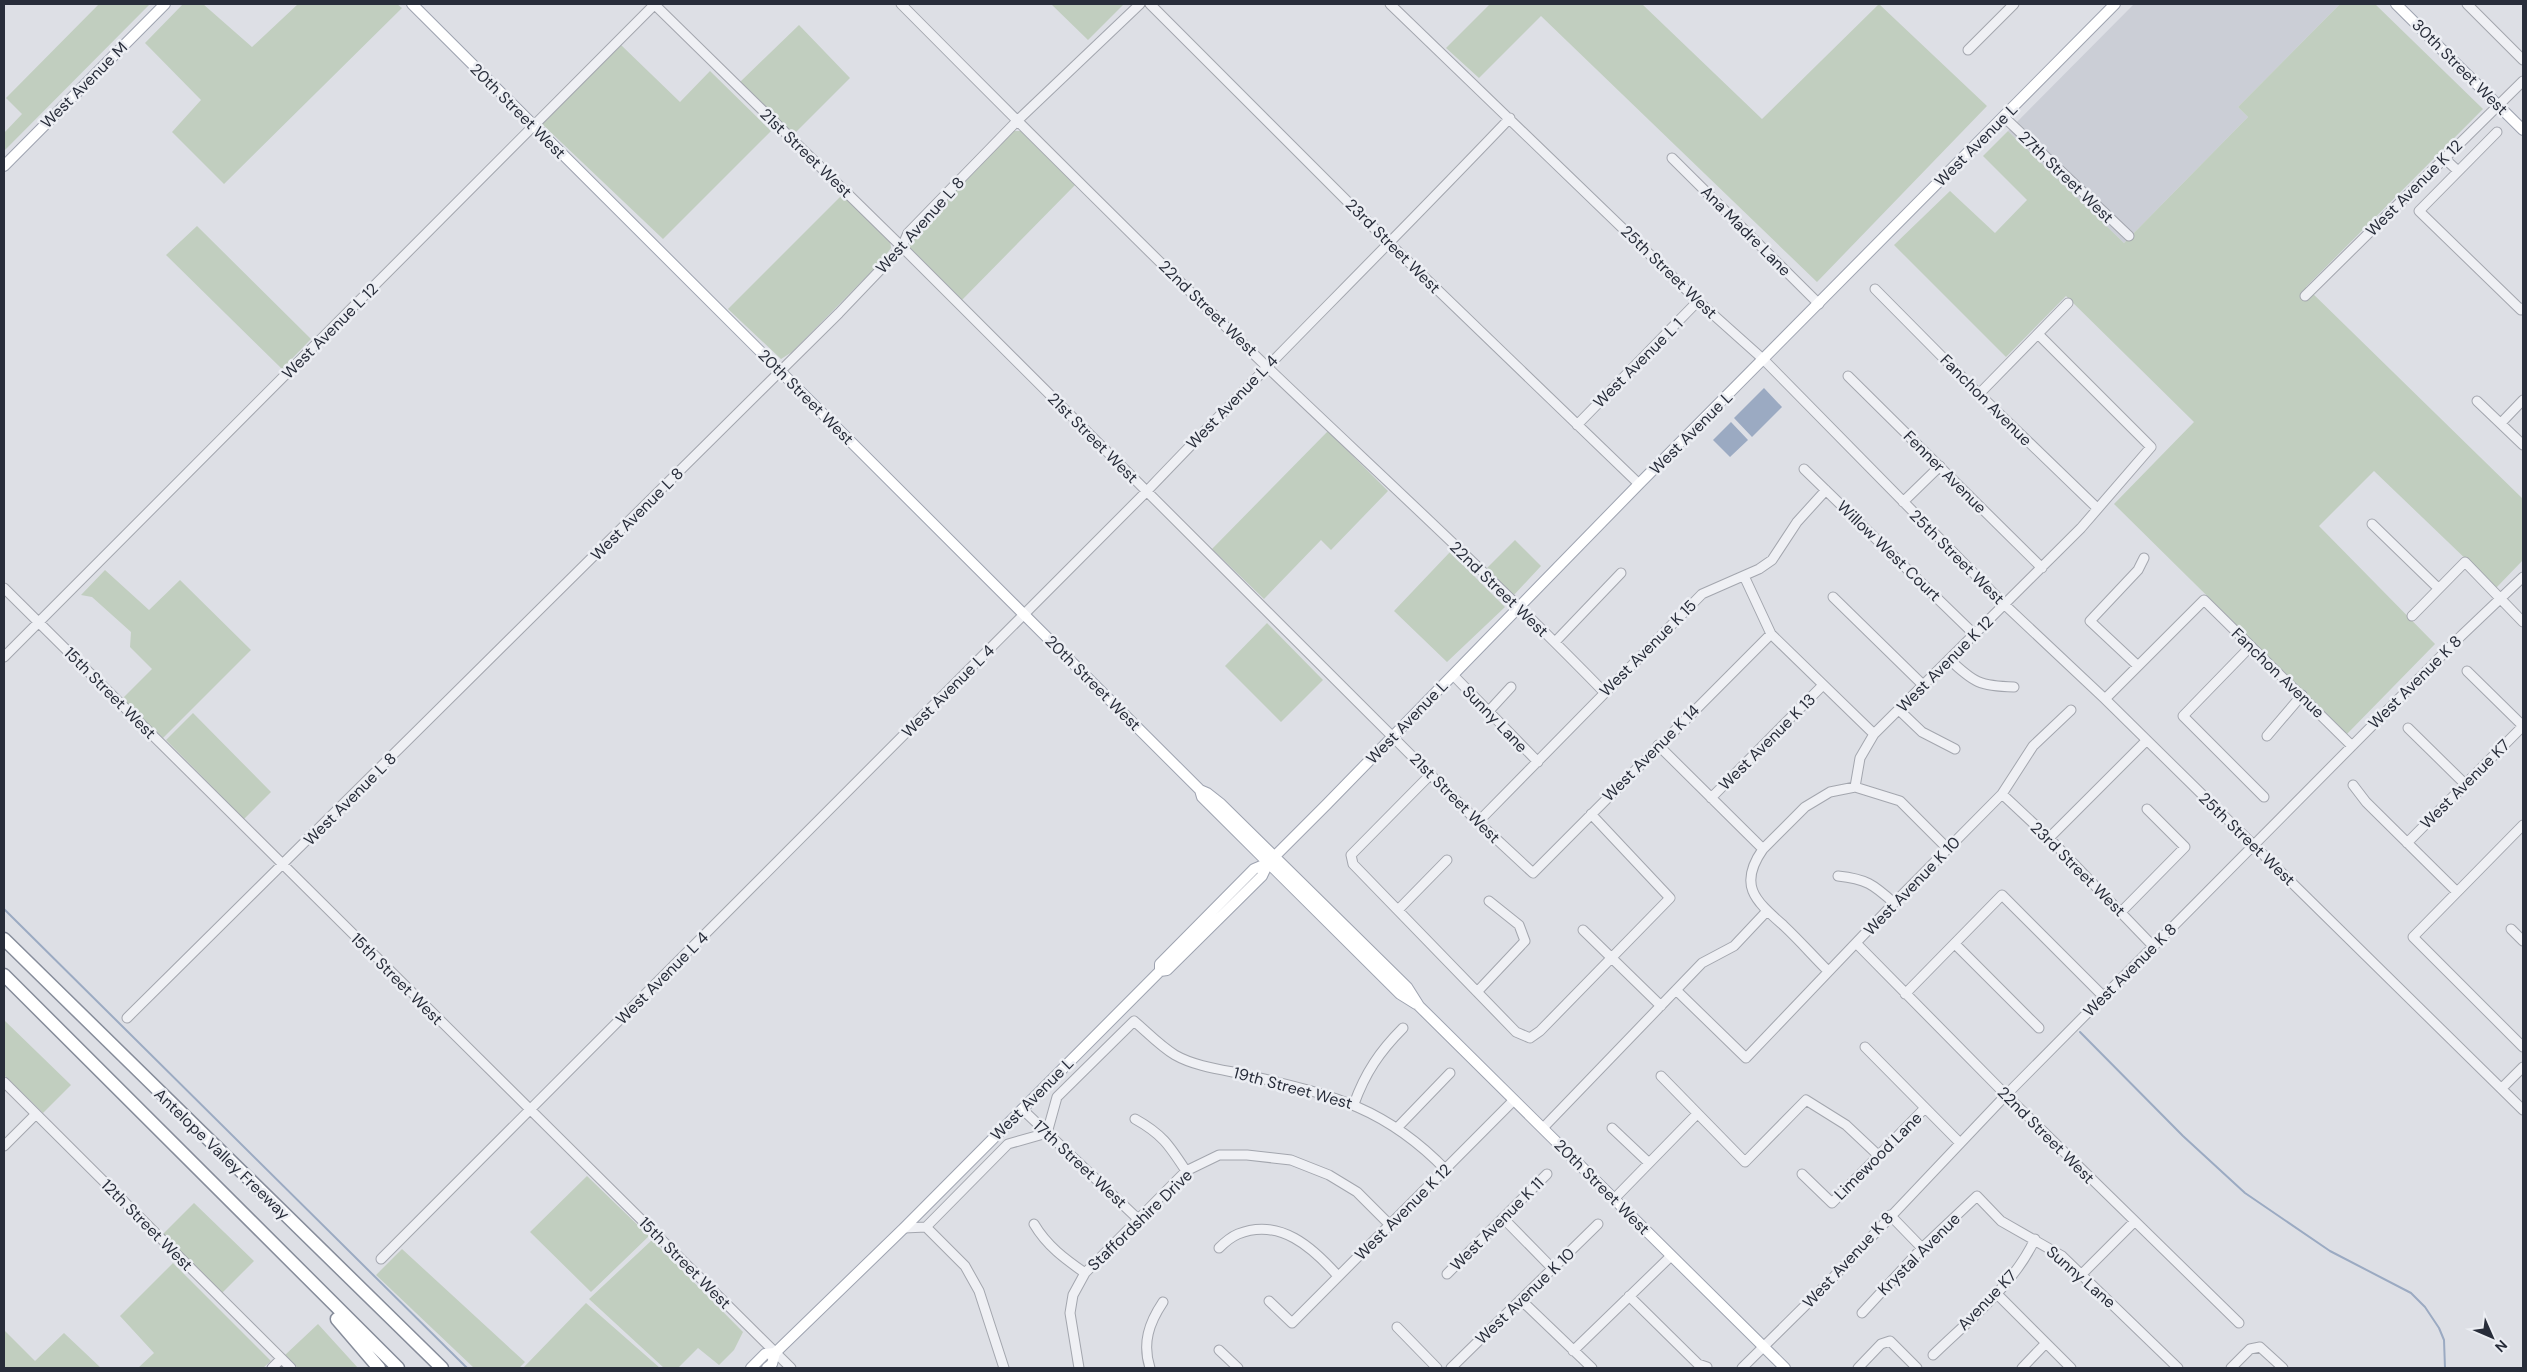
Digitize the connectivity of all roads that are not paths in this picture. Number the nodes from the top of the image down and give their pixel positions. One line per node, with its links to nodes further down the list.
1 (165, 4): 24 (main road, West Avenue M)
2 (412, 4): 19 (main road, 20th Street West)
3 (654, 4): 19 (street, West Avenue L 12); 28 (street, 21st Street West)
4 (901, 4): 18 (street, 22nd Street West)
5 (1140, 4): 18 (street, West Avenue L 8)
6 (1150, 4): 27 (street, 23rd Street West)
7 (1390, 4): 17 (street, 25th Street West)
8 (2014, 4): 12 (street)
9 (2115, 4): 16 (main road, West Avenue L)
10 (2396, 4): 15 (main road, 30th Street West)
11 (2467, 4): 13 (street)
12 (1968, 50)
13 (2523, 60)
14 (2523, 81): 15 (street, West Avenue K 12)
15 (2498, 105): 20 (main road, 30th Street West); 23 (street, West Avenue K 12)
16 (2004, 117): 26 (street, 27th Street West); 33 (main road, West Avenue L)
17 (1510, 118): 27 (street, West Avenue L 4); 31 (street, 25th Street West)
18 (1017, 121): 28 (street, West Avenue L 8); 37 (street, 22nd Street West)
19 (533, 127): 38 (main road, 20th Street West); 67 (street, West Avenue L 12)
20 (2523, 130)
21 (2497, 132): 25 (street)
22 (1672, 158): 33 (street, Ana Madre Lane)
23 (2444, 158): 25 (street); 30 (street, West Avenue K 12)
24 (4, 166)
25 (2458, 172): 34 (street)
26 (2128, 236)
27 (1390, 244): 37 (street, West Avenue L 4); 44 (street, 23rd Street West)
28 (902, 247): 38 (street, West Avenue L 8); 50 (street, 21st Street West)
29 (1875, 289): 40 (street, Fanchon Avenue)
30 (2306, 296)
31 (1698, 302): 36 (street, 25th Street West); 44 (street, West Avenue L 1)
32 (2068, 303): 35 (street)
33 (1819, 304): 36 (main road, West Avenue L)
34 (2523, 308)
35 (2038, 334): 40 (street); 52 (street, West Avenue K 12)
36 (1764, 360): 48 (main road, West Avenue L); 51 (street, 25th Street West)
37 (1266, 366): 50 (street, West Avenue L 4); 64 (street, 22nd Street West)
38 (780, 372): 65 (main road, 20th Street West); 116 (street, West Avenue L 8)
39 (1848, 376): 46 (street, Fenner Avenue)
40 (1979, 394): 52 (street, Fanchon Avenue)
41 (2523, 400): 43 (street)
42 (2477, 401): 43 (street)
43 (2501, 423): 45 (street)
44 (1576, 425): 48 (street, 23rd Street West)
45 (2523, 445)
46 (1940, 466): 51 (street); 55 (street, Fenner Avenue)
47 (1804, 469): 49 (street, Willow West Court)
48 (1639, 484): 64 (main road, West Avenue L)
49 (1826, 490): 57 (street, West Avenue K 15); 70 (street, Willow West Court)
50 (1146, 492): 65 (street, West Avenue L 4); 91 (street, 21st Street West)
51 (1903, 502): 63 (street, 25th Street West)
52 (2097, 508): 55 (street, West Avenue K 12)
53 (2372, 524): 60 (street)
54 (2144, 558): 75 (street)
55 (2042, 568): 63 (street, West Avenue K 12)
56 (1621, 572): 71 (street)
57 (1744, 576): 69 (street); 82 (street, West Avenue K 15)
58 (2523, 577): 62 (street, West Avenue K 8)
59 (4, 588): 67 (street, 15th Street West)
60 (2438, 588): 62 (street); 66 (street)
61 (1833, 597): 79 (street)
62 (2501, 600): 68 (street); 95 (street, West Avenue K 8)
63 (2005, 605): 70 (street, West Avenue K 12); 84 (street, 25th Street West)
64 (1519, 608): 71 (street, 22nd Street West); 77 (main road, West Avenue L)
65 (1024, 615): 114 (main road, 20th Street West); 156 (street, West Avenue L 4)
66 (2412, 616)
67 (39, 622): 73 (street, West Avenue L 12); 116 (street, 15th Street West)
68 (2523, 622)
69 (1771, 634): 78 (street); 94 (street, West Avenue K 14)
70 (1974, 634): 74 (street, West Avenue K 12)
71 (1555, 642): 82 (street, 22nd Street West)
72 (2251, 646): 75 (street, Fanchon Avenue); 83 (street, Fanchon Avenue); 103 (street)
73 (4, 658)
74 (1949, 659): 79 (street, West Avenue K 12); 81 (street)
75 (2138, 666): 84 (street)
76 (2467, 671): 88 (street)
77 (1453, 675): 87 (street, Sunny Lane); 91 (main road, West Avenue L)
78 (1823, 685): 90 (street); 104 (street, West Avenue K 13)
79 (1923, 685): 85 (street, West Avenue K 12)
80 (1511, 687): 87 (street)
81 (2014, 687)
82 (1604, 692): 97 (street, West Avenue K 15)
83 (2302, 695): 92 (street); 95 (street, Fanchon Avenue)
84 (2105, 699): 93 (street, 25th Street West)
85 (1899, 710): 90 (street, West Avenue K 12); 96 (street)
86 (2072, 710): 102 (street, West Avenue K 10)
87 (1488, 712): 97 (street, Sunny Lane)
88 (2523, 726): 99 (street, West Avenue K7)
89 (2408, 728): 99 (street)
90 (1874, 734): 101 (street, West Avenue K 12)
91 (1393, 736): 98 (street, 21st Street West); 114 (main road, West Avenue L)
92 (2267, 736)
93 (2146, 741): 109 (street); 111 (street, 25th Street West)
94 (1658, 745): 104 (street); 106 (street, West Avenue K 14)
95 (2352, 746): 111 (street, West Avenue K 8)
96 (1955, 749)
97 (1538, 762): 107 (street, West Avenue K 15)
98 (1430, 774): 107 (street, 21st Street West); 122 (street)
99 (2465, 784): 110 (street, West Avenue K7)
100 (2353, 785): 110 (street)
101 (1854, 787): 112 (street); 113 (street)
102 (2002, 794): 109 (street, 23rd Street West); 112 (street, West Avenue K 10)
103 (2264, 797)
104 (1711, 798): 113 (street)
105 (2146, 809): 124 (street)
106 (1591, 814): 117 (street, West Avenue K 14); 132 (street)
107 (1478, 822): 117 (street, 21st Street West)
108 (2522, 830): 119 (street)
109 (2049, 838): 124 (street, 23rd Street West)
110 (2407, 843): 119 (street)
111 (2253, 845): 131 (street, West Avenue K 8); 150 (street, 25th Street West)
112 (1947, 848): 121 (street, West Avenue K 10)
113 (1764, 849): 123 (street)
114 (1271, 860): 152 (main road, 20th Street West); 155 (main road, West Avenue L)
115 (1448, 860): 122 (street)
116 (282, 866): 140 (street, West Avenue L 8); 156 (street, 15th Street West)
117 (1533, 873)
118 (1838, 876): 121 (street)
119 (2457, 892): 145 (street)
120 (1489, 900): 136 (street)
121 (1894, 902): 129 (street, West Avenue K 10)
122 (1398, 910): 136 (street)
123 (1766, 912): 133 (street); 135 (street)
124 (2120, 912): 131 (street, 23rd Street West)
125 (2511, 929): 128 (street)
126 (1583, 930): 132 (street)
127 (4, 939): 207 (highway, Antelope Valley Freeway)
128 (2523, 941)
129 (1856, 943): 133 (street, West Avenue K 10); 137 (street, 22nd Street West)
130 (1955, 944): 137 (street); 138 (street); 143 (street)
131 (2153, 946): 138 (street, West Avenue K 8)
132 (1611, 959): 136 (street); 139 (street)
133 (1828, 971): 135 (street, West Avenue K 10)
134 (4, 975): 185 (highway, Antelope Valley Freeway)
135 (1676, 990): 139 (street)
136 (1477, 992)
137 (1905, 994): 151 (street, 22nd Street West)
138 (2104, 997): 151 (street, West Avenue K 8)
139 (1661, 1006): 162 (street)
140 (127, 1018)
141 (1134, 1021): 153 (street, 19th Street West); 164 (street, West Avenue L)
142 (1403, 1028): 153 (street)
143 (2039, 1028)
144 (1865, 1047): 154 (street)
145 (2523, 1047)
146 (2523, 1067): 150 (street)
147 (1450, 1073): 161 (street)
148 (1661, 1076): 159 (street)
149 (4, 1082): 158 (street, 12th Street West)
150 (2502, 1088): 157 (street, 25th Street West)
151 (2006, 1095): 165 (street, West Avenue K 8); 178 (street, 22nd Street West)
152 (1514, 1100): 162 (main road, 20th Street West); 169 (street, West Avenue K 12)
153 (1354, 1104): 161 (street, 19th Street West)
154 (1925, 1108): 165 (street); 167 (street, Limewood Lane)
155 (1022, 1109): 164 (street, 17th Street West); 183 (main road, West Avenue L)
156 (530, 1110): 189 (street, West Avenue L 4); 208 (street, 15th Street West)
157 (2523, 1110)
158 (36, 1114): 166 (street); 210 (street, 12th Street West)
159 (1697, 1114): 167 (street); 168 (street)
160 (1135, 1119): 170 (street)
161 (1397, 1128): 169 (street, 19th Street West)
162 (1543, 1128): 174 (main road, 20th Street West)
163 (1612, 1128): 168 (street)
164 (1047, 1134): 177 (street, 17th Street West); 182 (street, West Avenue L)
165 (1960, 1143): 175 (street, West Avenue K 8)
166 (4, 1146)
167 (1879, 1156): 172 (street, Limewood Lane)
168 (1649, 1164): 174 (street)
169 (1446, 1170): 180 (street, West Avenue K 12)
170 (1186, 1171): 177 (street, Staffordshire Drive); 180 (street, Staffordshire Drive)
171 (1547, 1174): 176 (street, West Avenue K 11)
172 (1802, 1174)
173 (1977, 1196): 184 (street, Sunny Lane); 187 (street, Krystal Avenue)
174 (1614, 1199): 188 (main road, 20th Street West)
175 (1890, 1215): 187 (street); 204 (street, West Avenue K 8)
176 (1503, 1218): 190 (street); 192 (street, West Avenue K 11)
177 (1138, 1219): 191 (street, Staffordshire Drive)
178 (2134, 1222): 193 (street); 201 (street, 22nd Street West)
179 (1034, 1224): 191 (street)
180 (1390, 1224): 194 (street, West Avenue K 12)
181 (1598, 1224): 190 (street, West Avenue K 10)
182 (926, 1227): 183 (street); 221 (street)
183 (904, 1228): 208 (main road, West Avenue L)
184 (2035, 1239): 193 (street, Sunny Lane); 195 (street, Avenue K7)
185 (274, 1247): 214 (highway); 215 (highway, Antelope Valley Freeway)
186 (1218, 1248): 194 (street)
187 (1922, 1248): 200 (street, Krystal Avenue)
188 (1670, 1257): 196 (street); 204 (main road, 20th Street West)
189 (381, 1259)
190 (1553, 1269): 197 (street, West Avenue K 10)
191 (1085, 1274): 222 (street, Staffordshire Drive)
192 (1447, 1274)
193 (2082, 1274): 234 (street, Sunny Lane)
194 (1338, 1276): 198 (street, West Avenue K 12)
195 (1996, 1293): 203 (street); 209 (street, Avenue K7)
196 (1630, 1296): 206 (street); 211 (street)
197 (1521, 1300): 206 (street); 226 (street, West Avenue K 10)
198 (1269, 1301)
199 (1163, 1302): 223 (street)
200 (1862, 1313)
201 (2239, 1323)
202 (1396, 1327): 225 (street)
203 (2046, 1343): 232 (street); 233 (street)
204 (1764, 1348): 228 (street, West Avenue K 8); 229 (main road, 20th Street West)
205 (1219, 1350): 224 (street)
206 (1573, 1351): 227 (street)
207 (425, 1352): 216 (highway, Antelope Valley Freeway); 217 (highway)
208 (775, 1352): 218 (main road, West Avenue L); 219 (main road, West Avenue L); 220 (street, 15th Street West)
209 (1933, 1355)
210 (281, 1359): 212 (street); 213 (street, 12th Street West)
211 (1707, 1367)
212 (272, 1368)
213 (290, 1368)
214 (379, 1368)
215 (398, 1368)
216 (442, 1368)
217 (446, 1368)
218 (750, 1368)
219 (767, 1368)
220 (791, 1368)
221 (1004, 1368)
222 (1079, 1368)
223 (1150, 1368)
224 (1238, 1368)
225 (1437, 1368)
226 (1451, 1368)
227 (1592, 1368)
228 (1742, 1368)
229 (1785, 1368)
230 (1858, 1368): 231 (street)
231 (1917, 1368)
232 (2022, 1368)
233 (2071, 1368)
234 (2178, 1368)
235 (2231, 1368): 236 (street)
236 (2283, 1368)

